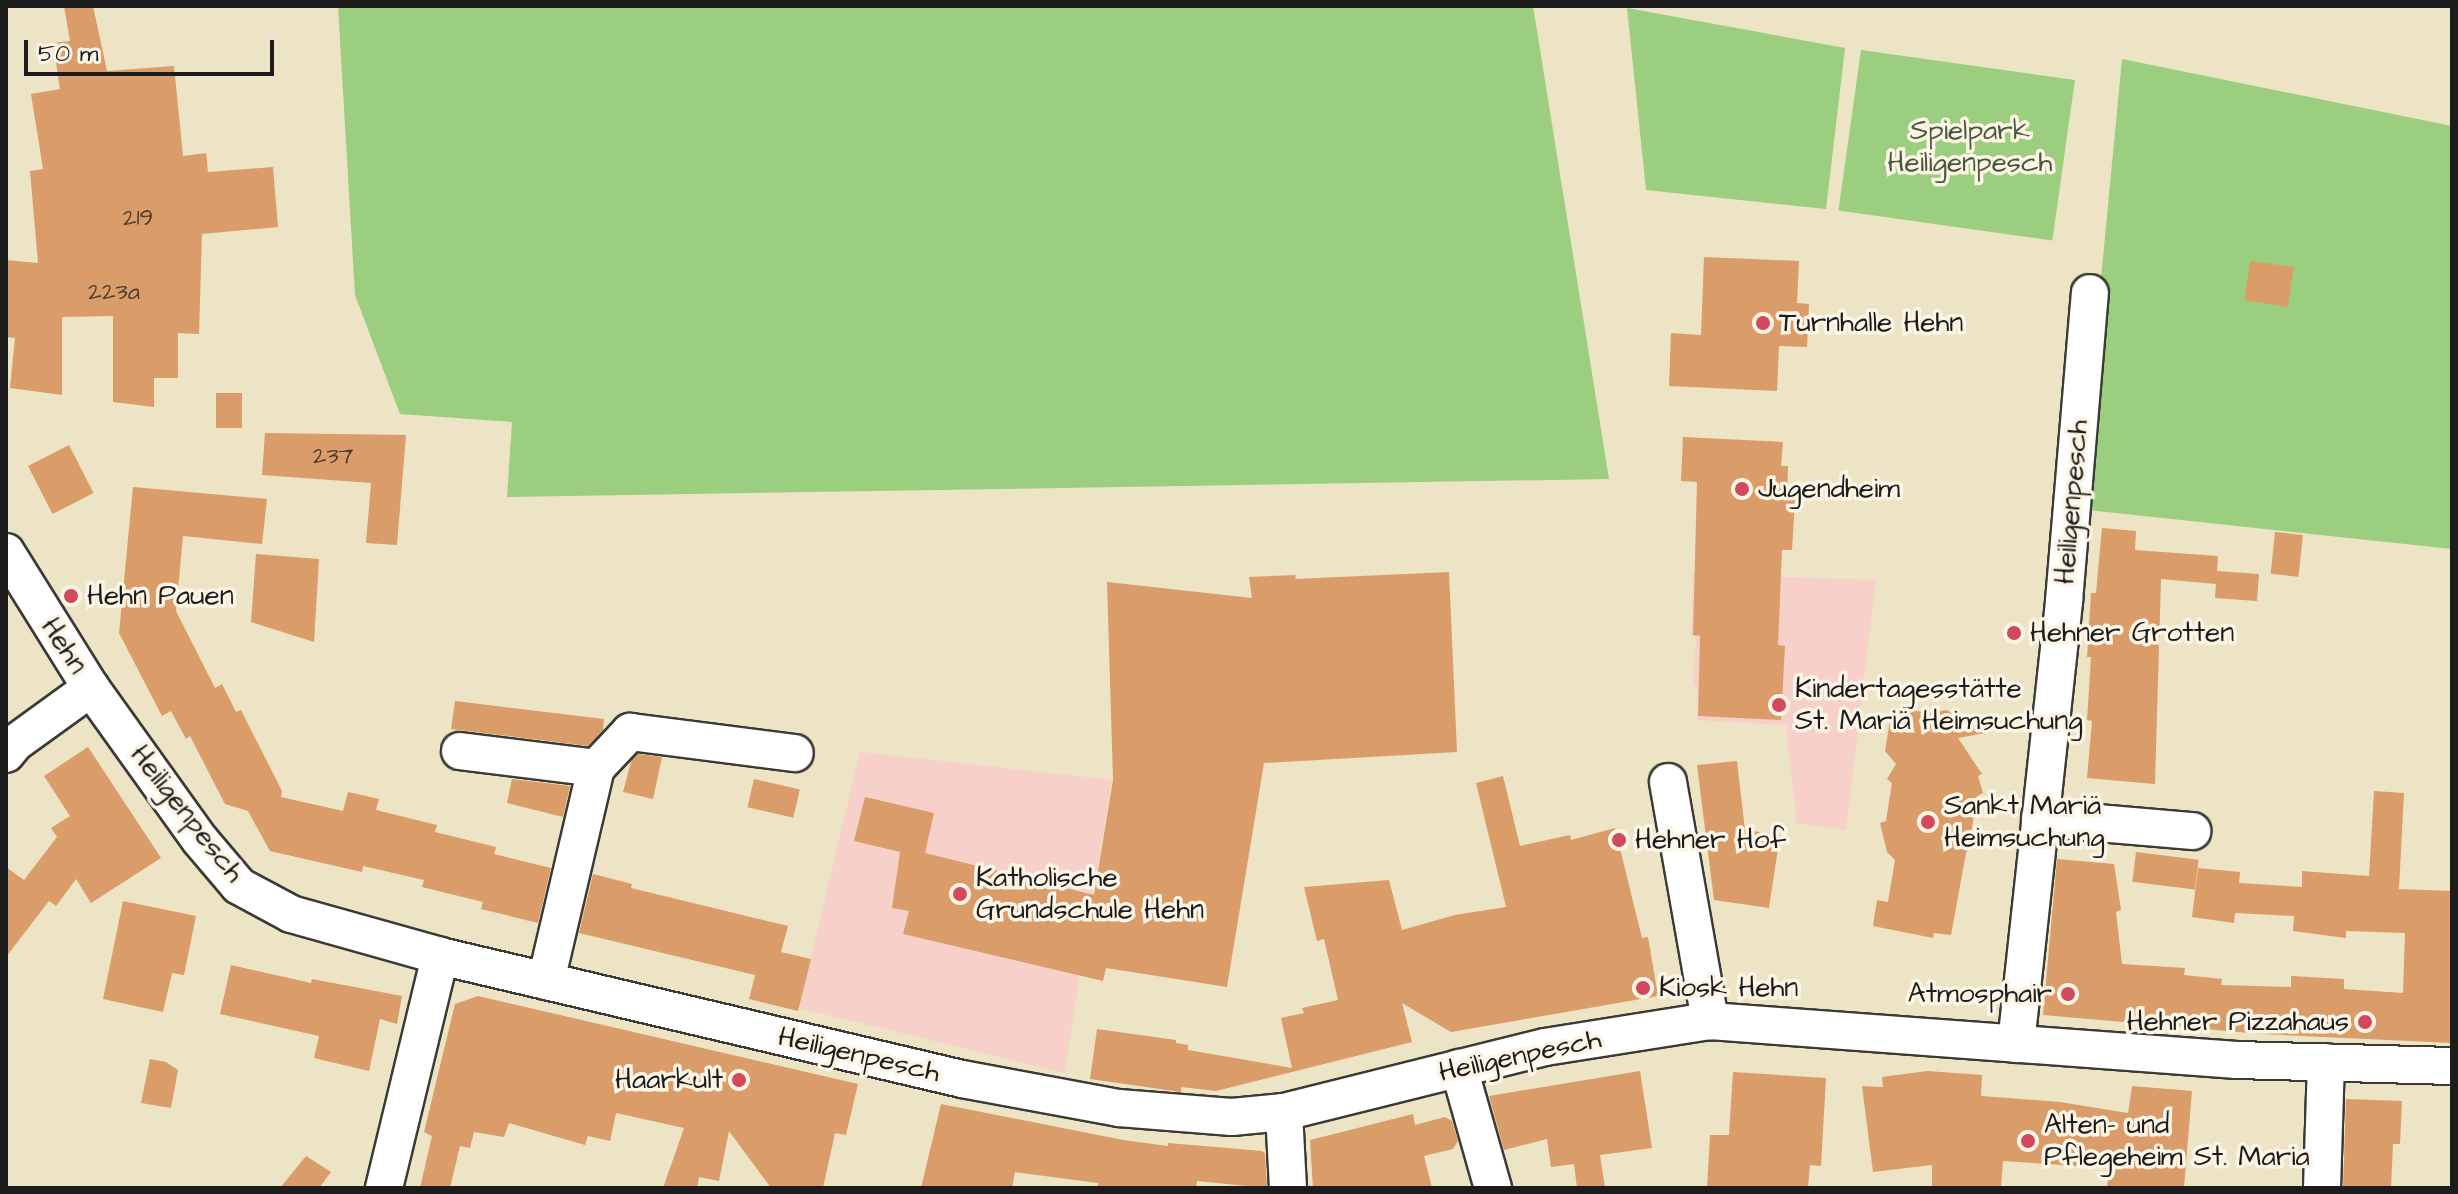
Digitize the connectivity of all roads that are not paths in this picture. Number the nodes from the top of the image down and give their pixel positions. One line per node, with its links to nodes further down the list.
1 (2090, 293): 9 (street, Heiligenpesch)
2 (6, 552): 3 (street, Hehn)
3 (91, 688): 4 (street, Hehn); 11 (street, Heiligenpesch)
4 (9, 744)
5 (460, 751): 7 (street)
6 (795, 753): 7 (street)
7 (596, 768): 12 (street)
8 (1668, 782): 13 (street)
9 (2040, 818): 10 (street); 14 (street, Heiligenpesch)
10 (2192, 831)
11 (440, 956): 12 (street, Heiligenpesch); 19 (street)
12 (546, 981): 18 (street, Heiligenpesch)
13 (1710, 1021): 14 (street, Heiligenpesch); 17 (street, Heiligenpesch)
14 (2016, 1044): 15 (street, Heiligenpesch)
15 (2326, 1062): 16 (street, Heiligenpesch); 22 (street)
16 (2452, 1066)
17 (1459, 1068): 18 (street, Heiligenpesch); 21 (street)
18 (1284, 1112): 20 (street)
19 (384, 1188)
20 (1288, 1188)
21 (1493, 1188)
22 (2322, 1188)

